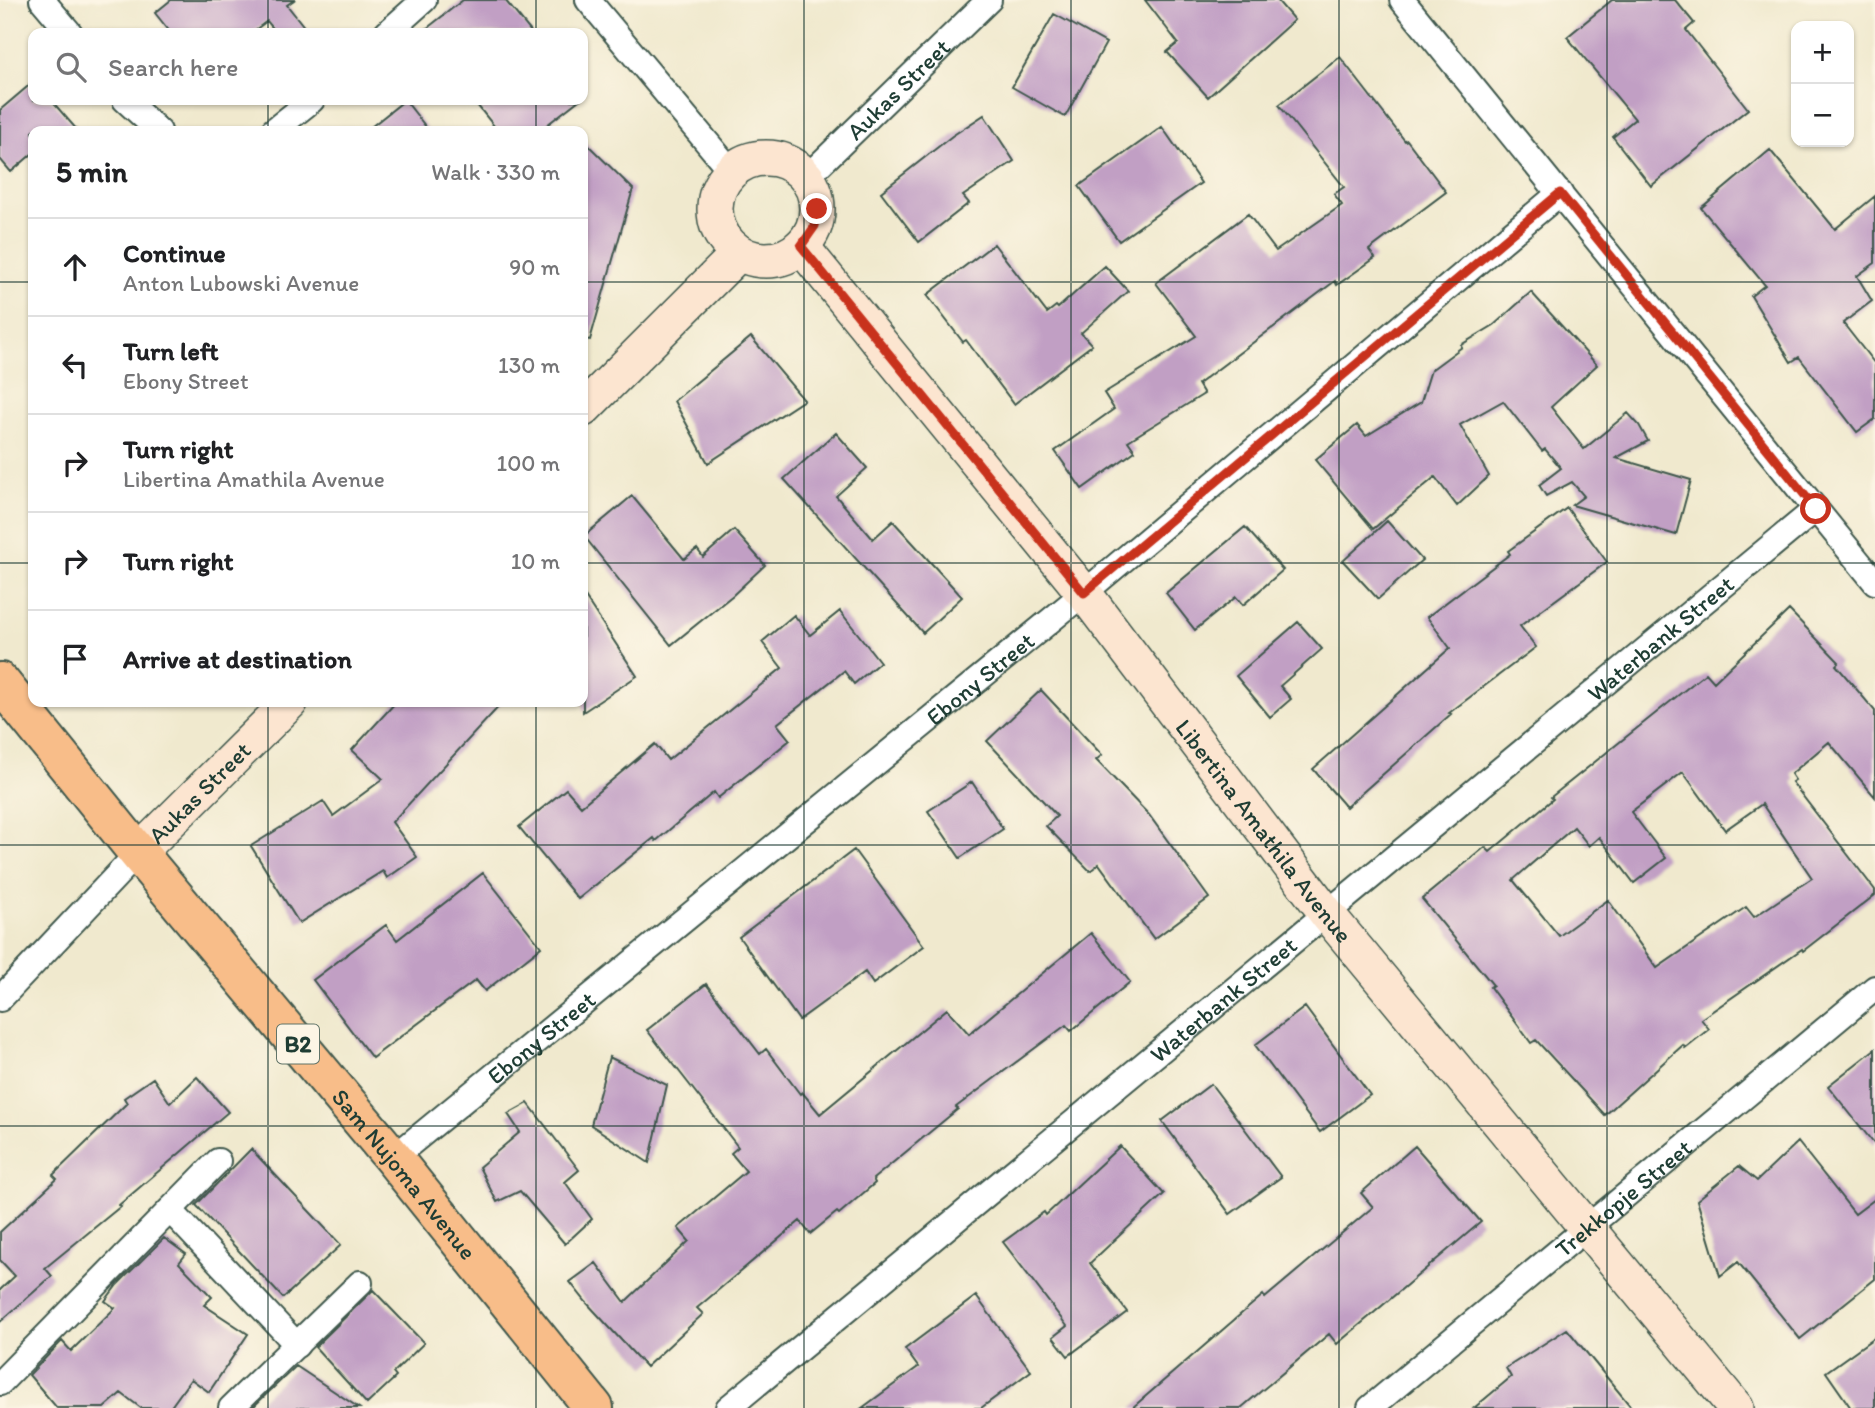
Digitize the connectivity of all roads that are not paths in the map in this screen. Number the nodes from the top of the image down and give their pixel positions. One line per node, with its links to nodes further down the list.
1 (42, 0): 6 (street)
2 (424, 0): 7 (street)
3 (587, 0): 12 (street)
4 (989, 0): 13 (street, Aukas Street)
5 (1402, 0): 14 (street)
6 (65, 28)
7 (393, 28)
8 (130, 105): 10 (street)
9 (306, 105): 11 (street)
10 (154, 126)
11 (279, 126)
12 (731, 171): 13 (street); 16 (street)
13 (806, 178): 15 (street)
14 (1560, 193): 18 (street); 20 (street, Ebony Street)
15 (801, 246): 16 (street); 20 (street, Libertina Amathila Avenue)
16 (739, 253): 17 (street)
17 (588, 404)
18 (1816, 509): 19 (street); 24 (street, Waterbank Street)
19 (1875, 582)
20 (1084, 593): 24 (street, Libertina Amathila Avenue); 27 (street, Ebony Street)
21 (0, 682): 23 (highway, Sam Nujoma Avenue / B2)
22 (285, 707): 23 (street, Aukas Street)
23 (138, 853): 26 (street); 27 (highway, Sam Nujoma Avenue / B2)
24 (1327, 914): 30 (street, Libertina Amathila Avenue); 36 (street, Waterbank Street)
25 (1875, 988): 30 (street, Trekkopje Street)
26 (0, 999)
27 (393, 1157): 35 (highway, Sam Nujoma Avenue / B2)
28 (218, 1161): 29 (street)
29 (170, 1210): 32 (street); 33 (street)
30 (1586, 1229): 37 (street, Trekkopje Street); 38 (street, Libertina Amathila Avenue)
31 (359, 1283): 32 (street)
32 (297, 1345): 34 (street)
33 (0, 1383)
34 (231, 1408)
35 (594, 1408)
36 (728, 1408)
37 (1370, 1408)
38 (1736, 1408)

